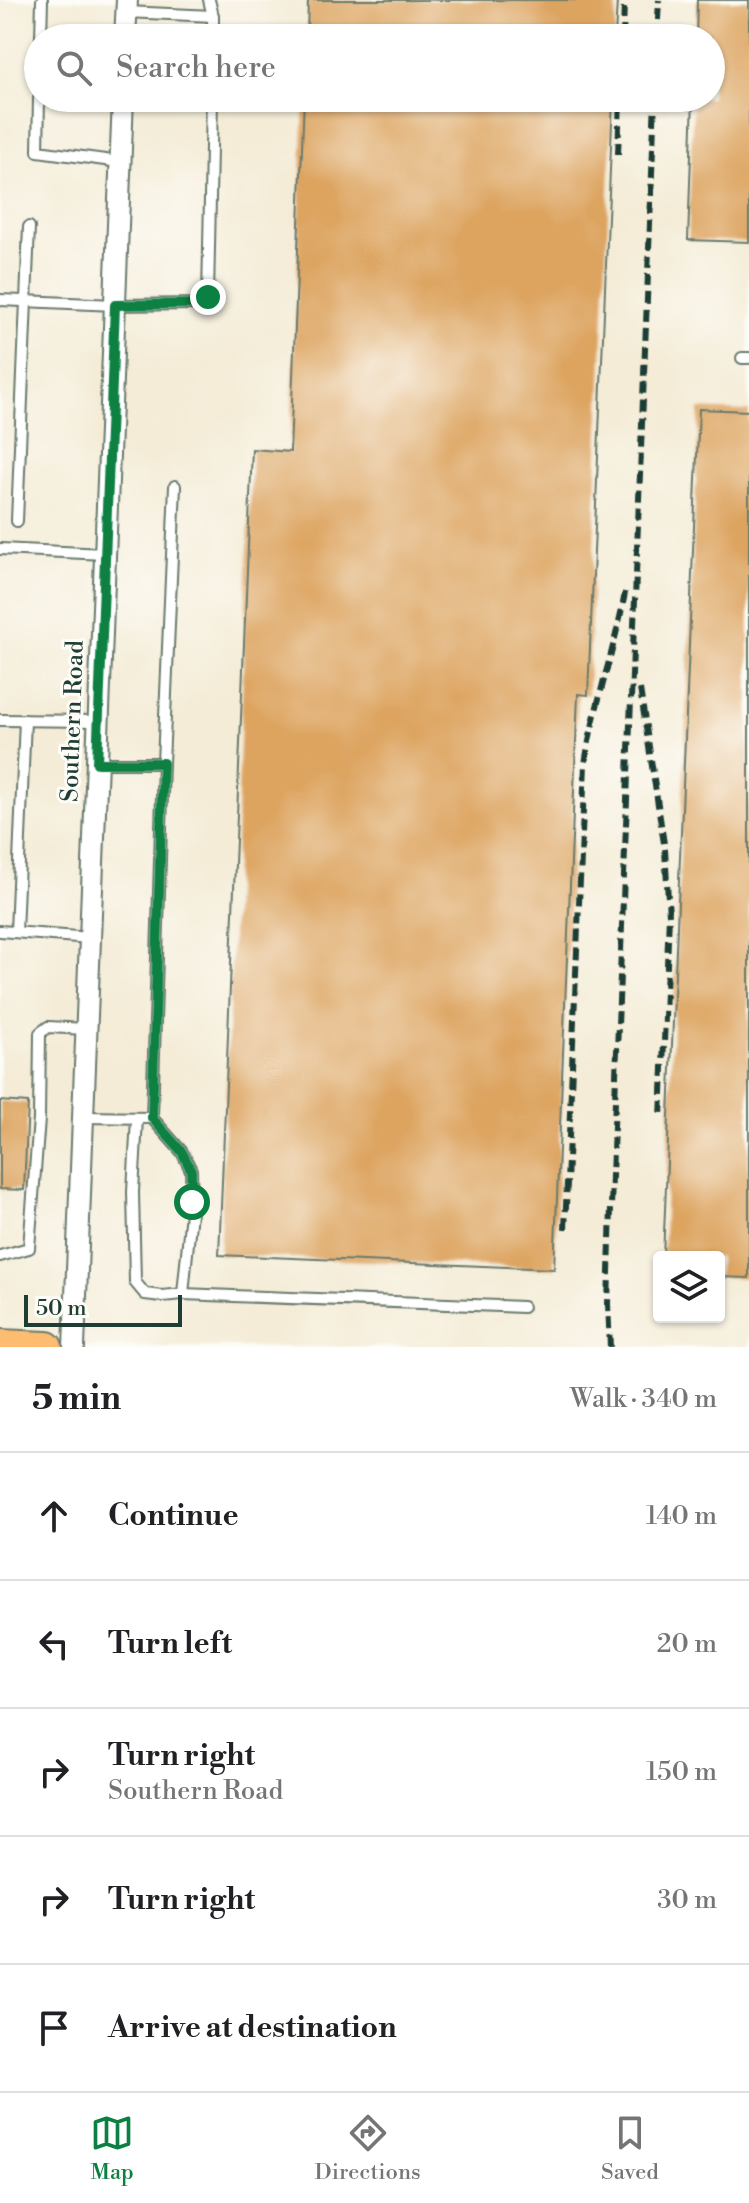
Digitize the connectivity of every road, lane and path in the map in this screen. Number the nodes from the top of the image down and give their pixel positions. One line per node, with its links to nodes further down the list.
1 (42, 0): 5 (lane)
2 (209, 0): 4 (lane)
3 (127, 6): 4 (lane)
4 (213, 16): 6 (lane)
5 (41, 24)
6 (213, 24)
7 (39, 112): 10 (lane)
8 (122, 112): 10 (street, Southern Road)
9 (212, 112): 14 (lane)
10 (120, 162): 14 (street, Southern Road)
11 (29, 227): 13 (lane)
12 (0, 300): 13 (lane)
13 (26, 301): 14 (lane); 16 (lane)
14 (115, 305): 18 (street, Southern Road)
15 (175, 486): 23 (lane)
16 (17, 521)
17 (0, 549): 18 (lane)
18 (105, 554): 21 (street, Southern Road)
19 (0, 720): 20 (lane)
20 (25, 720): 21 (lane); 25 (lane)
21 (98, 721): 22 (street, Southern Road)
22 (97, 763): 23 (lane); 26 (street, Southern Road)
23 (163, 763): 30 (lane)
24 (0, 931): 25 (lane)
25 (16, 932): 26 (lane)
26 (90, 938): 27 (street, Southern Road)
27 (86, 1029): 28 (street, Southern Road); 31 (lane)
28 (83, 1117): 29 (lane); 36 (street, Southern Road)
29 (137, 1118): 30 (lane); 32 (lane)
30 (152, 1118): 32 (lane)
31 (0, 1256)
32 (183, 1294): 33 (lane)
33 (523, 1307)
34 (0, 1345): 35 (main road)
35 (47, 1347)
36 (74, 1347)

